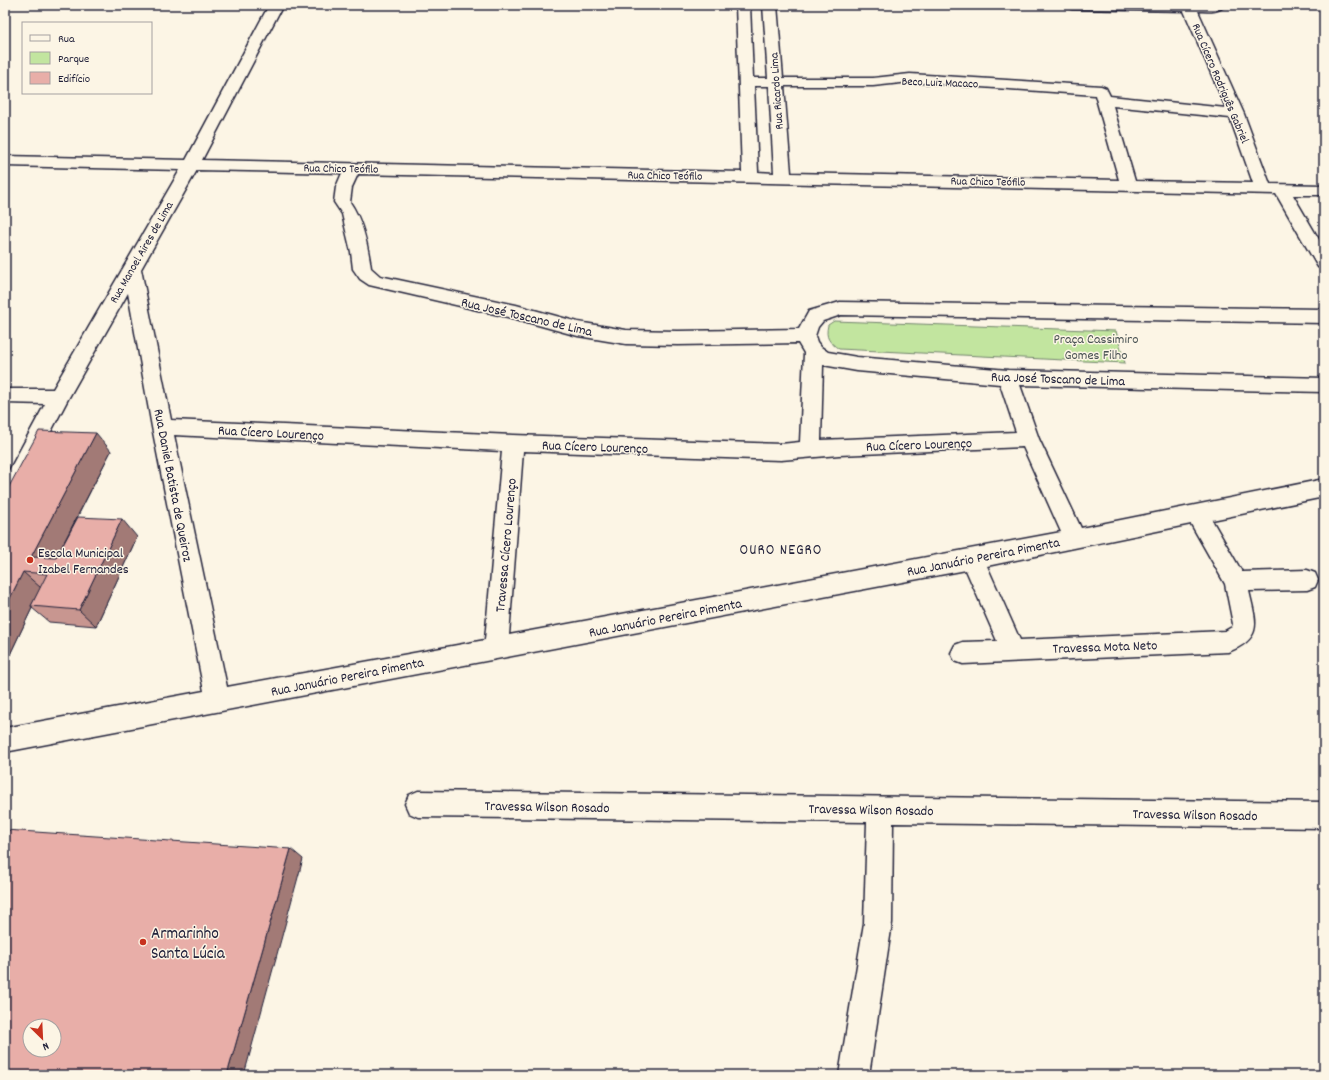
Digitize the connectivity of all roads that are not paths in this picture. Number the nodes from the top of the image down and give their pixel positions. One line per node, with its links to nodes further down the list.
1 (276, 5): 12 (street, Rua Manoel Aires de Lima)
2 (743, 5): 7 (street)
3 (770, 5): 8 (street, Rua Ricardo Lima)
4 (1072, 5): 6 (street)
5 (1218, 5): 6 (street, Rua Cícero Rodriguês Gabriel)
6 (1189, 7): 10 (street, Rua Cícero Rodriguês Gabriel)
7 (746, 82): 8 (street, Beco Luiz Macaco); 14 (street)
8 (775, 82): 9 (street, Beco Luiz Macaco); 15 (street, Rua Ricardo Lima)
9 (1103, 100): 10 (street); 16 (street)
10 (1236, 114): 17 (street, Rua Cícero Rodriguês Gabriel)
11 (5, 160): 12 (street, Rua Chico Teófilo)
12 (192, 164): 13 (street, Rua Chico Teófilo); 21 (street, Rua Manoel Aires de Lima)
13 (353, 168): 14 (street, Rua Chico Teófilo); 23 (street, Rua José Toscano de Lima)
14 (750, 176): 15 (street, Rua Chico Teófilo)
15 (783, 177): 16 (street, Rua Chico Teófilo)
16 (1128, 184): 17 (street, Rua Chico Teófilo)
17 (1263, 187): 18 (street, Rua Chico Teófilo)
18 (1281, 188): 19 (street, Rua Chico Teófilo); 20 (street)
19 (1324, 190)
20 (1324, 262)
21 (132, 268): 27 (street, Rua Manoel Aires de Lima); 28 (street, Rua Daniel Batista de Queiroz)
22 (1324, 316): 23 (street)
23 (810, 344): 24 (street, Rua José Toscano de Lima); 31 (street)
24 (1008, 377): 25 (street, Rua José Toscano de Lima); 29 (street)
25 (1324, 385)
26 (5, 396): 27 (street)
27 (59, 397): 33 (street, Rua Manoel Aires de Lima)
28 (162, 427): 30 (street, Rua Cícero Lourenço); 42 (street, Rua Daniel Batista de Queiroz)
29 (1028, 439): 31 (street, Rua Cícero Lourenço); 35 (street)
30 (513, 443): 31 (street, Rua Cícero Lourenço); 39 (street, Travessa Cícero Lourenço)
31 (810, 450)
32 (1324, 488): 34 (street, Rua Januário Pereira Pimenta)
33 (5, 498)
34 (1197, 514): 35 (street, Rua Januário Pereira Pimenta); 38 (street, Travessa Mota Neto)
35 (1075, 538): 36 (street, Rua Januário Pereira Pimenta)
36 (973, 559): 39 (street, Rua Januário Pereira Pimenta); 40 (street)
37 (1307, 580): 38 (street)
38 (1236, 582): 40 (street, Travessa Mota Neto)
39 (496, 648): 42 (street, Rua Januário Pereira Pimenta)
40 (1013, 650): 41 (street, Travessa Mota Neto)
41 (963, 653)
42 (218, 701): 43 (street, Rua Januário Pereira Pimenta)
43 (5, 740)
44 (418, 804): 45 (street, Travessa Wilson Rosado)
45 (880, 809): 46 (street, Travessa Wilson Rosado); 47 (street)
46 (1324, 816)
47 (854, 1075)

